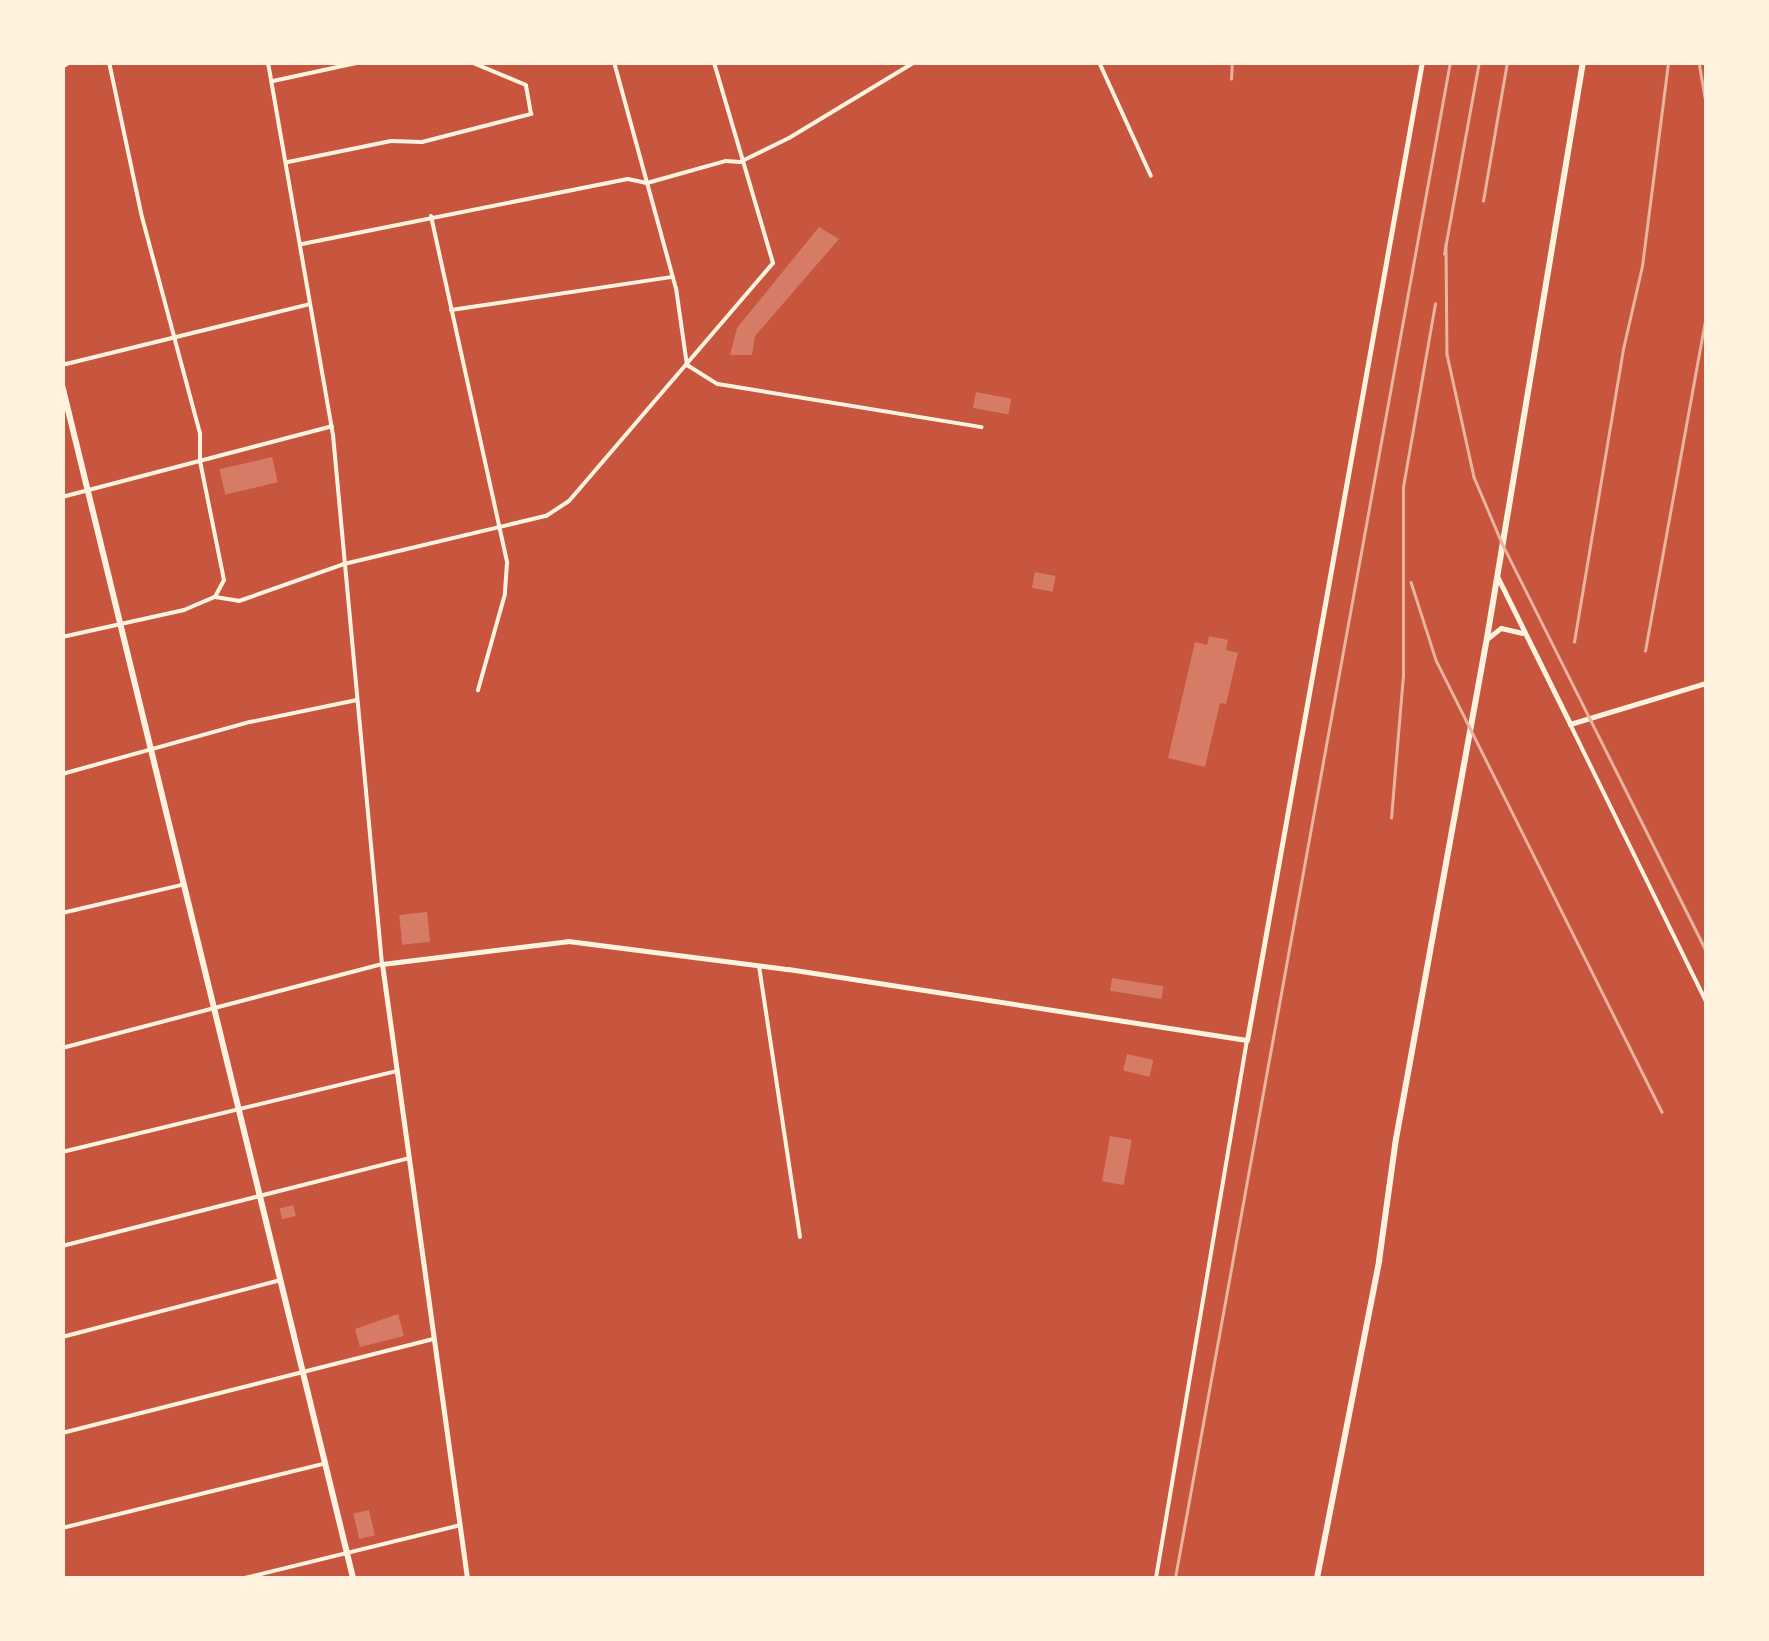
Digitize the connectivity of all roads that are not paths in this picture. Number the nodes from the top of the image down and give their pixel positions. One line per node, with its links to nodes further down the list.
1 (70, 62): 12 (street)
2 (109, 62): 23 (street)
3 (268, 62): 13 (street)
4 (361, 62): 13 (street)
5 (471, 62): 15 (street)
6 (614, 62): 17 (street)
7 (714, 62): 14 (street)
8 (916, 62): 14 (street)
9 (1099, 62): 16 (street)
10 (1422, 62): 52 (street)
11 (1583, 62): 34 (main road)
12 (62, 66)
13 (272, 82): 15 (street)
14 (740, 162): 17 (street); 25 (street)
15 (286, 163): 19 (street)
16 (1151, 176)
17 (646, 183): 18 (street); 20 (street)
18 (431, 216): 19 (street); 22 (street)
19 (300, 245): 21 (street)
20 (674, 277): 22 (street); 25 (street)
21 (310, 304): 23 (street); 27 (street)
22 (451, 310): 32 (street)
23 (172, 338): 24 (street); 29 (street)
24 (62, 365)
25 (687, 366): 28 (street); 32 (street)
26 (62, 384): 30 (main road)
27 (332, 426): 29 (street); 33 (street)
28 (982, 427)
29 (200, 461): 30 (street); 35 (street)
30 (89, 490): 31 (street); 36 (main road)
31 (62, 498)
32 (502, 529): 33 (street); 41 (street)
33 (344, 564): 35 (street); 42 (street)
34 (1496, 576): 37 (street); 39 (main road)
35 (215, 597): 36 (street)
36 (121, 624): 38 (street); 44 (main road)
37 (1524, 634): 39 (street); 43 (street)
38 (62, 637)
39 (1487, 638): 74 (main road)
40 (1706, 683): 43 (street)
41 (478, 690)
42 (358, 700): 44 (street); 48 (street)
43 (1570, 724): 50 (street)
44 (152, 750): 45 (street); 46 (main road)
45 (62, 774)
46 (186, 884): 47 (street); 51 (main road)
47 (62, 913)
48 (382, 964): 49 (street); 51 (street); 54 (street)
49 (759, 966): 52 (street); 59 (street)
50 (1706, 1000)
51 (217, 1007): 53 (street); 55 (main road)
52 (1248, 1040): 73 (street)
53 (62, 1048)
54 (397, 1070): 55 (street); 57 (street)
55 (241, 1107): 56 (street); 58 (main road)
56 (62, 1152)
57 (409, 1158): 58 (street); 63 (street)
58 (261, 1194): 60 (street); 61 (main road)
59 (800, 1237)
60 (62, 1246)
61 (281, 1280): 62 (street); 64 (main road)
62 (62, 1337)
63 (433, 1338): 64 (street); 67 (street)
64 (304, 1374): 65 (street); 66 (main road)
65 (62, 1433)
66 (326, 1464): 68 (street); 69 (main road)
67 (460, 1525): 69 (street); 72 (street)
68 (62, 1528)
69 (347, 1552): 70 (street); 71 (main road)
70 (245, 1578)
71 (353, 1578)
72 (468, 1578)
73 (1156, 1578)
74 (1317, 1578)

